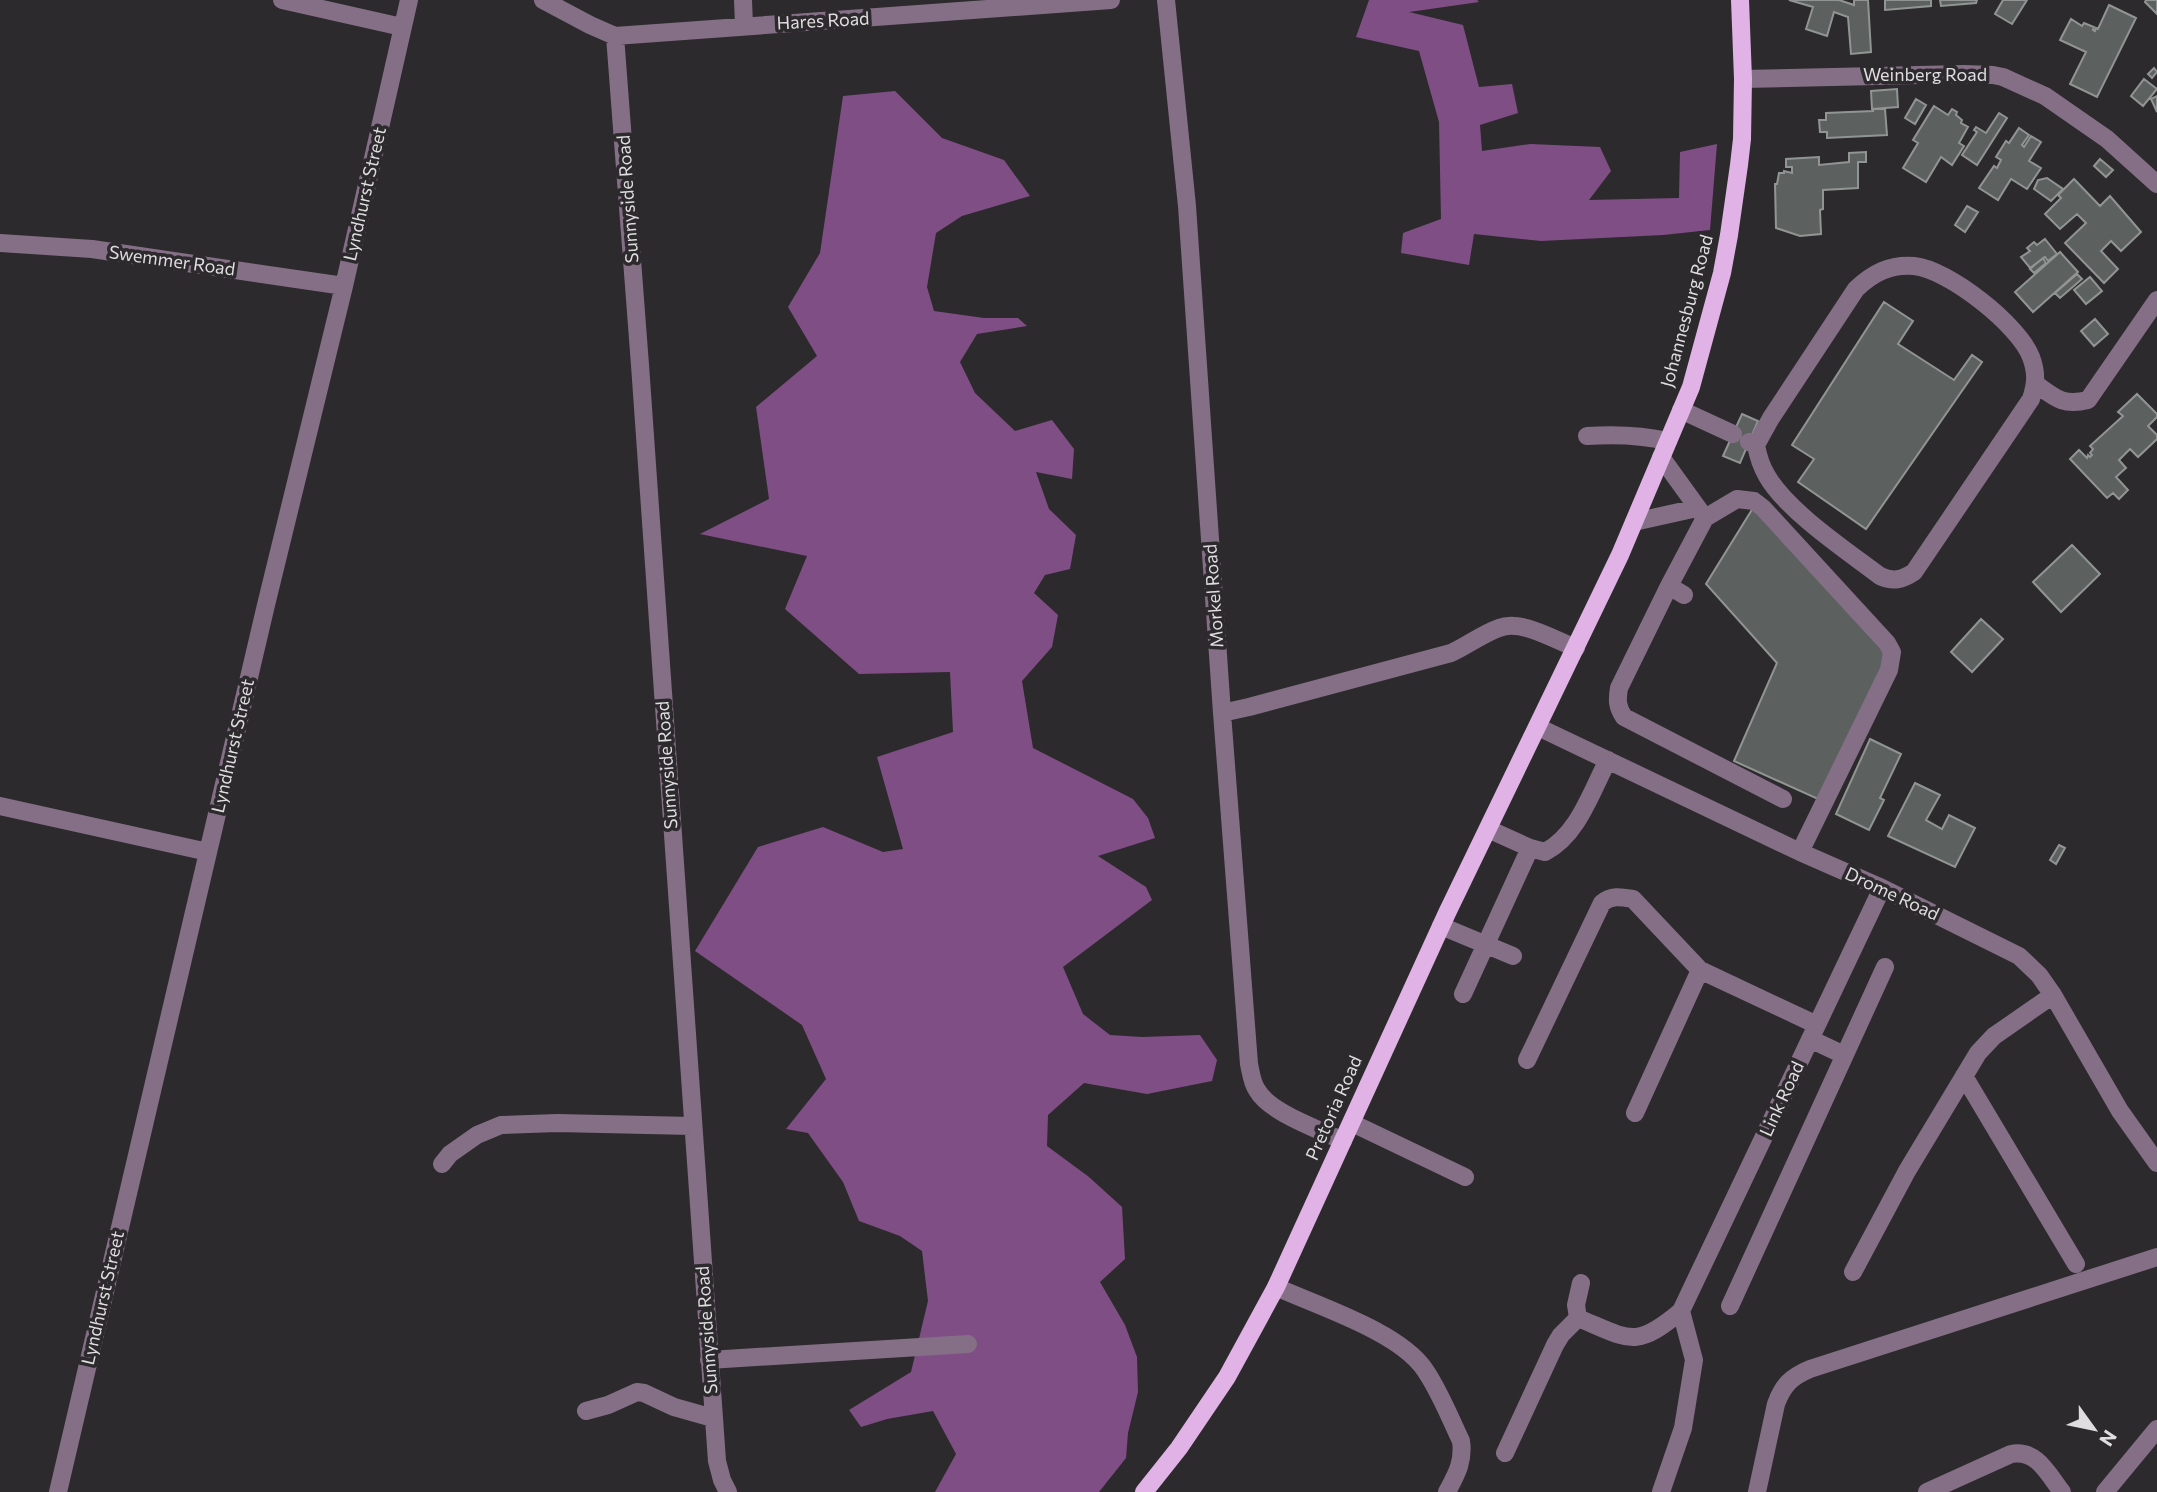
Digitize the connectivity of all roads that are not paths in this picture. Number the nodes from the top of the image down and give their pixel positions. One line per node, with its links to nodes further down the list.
1 (282, 0): 9 (street)
2 (409, 0): 9 (street, Lyndhurst Street)
3 (543, 0): 10 (street, Hares Road)
4 (743, 0): 8 (street)
5 (1111, 0): 8 (street, Hares Road)
6 (1167, 0): 24 (street, Morkel Road)
7 (1740, 0): 11 (main road, Johannesburg Road)
8 (744, 25): 10 (street, Hares Road)
9 (402, 27): 14 (street, Lyndhurst Street)
10 (615, 36): 47 (street, Sunnyside Road)
11 (1743, 79): 12 (street, Weinberg Road); 17 (main road, Johannesburg Road)
12 (2157, 184)
13 (0, 243): 14 (street, Swemmer Road)
14 (344, 286): 31 (street, Lyndhurst Street)
15 (2157, 300): 16 (street)
16 (2036, 384): 16 (street)
17 (1681, 410): 18 (street); 20 (main road, Johannesburg Road)
18 (1733, 434)
19 (1587, 436): 20 (street)
20 (1665, 449): 21 (street); 22 (main road, Johannesburg Road)
21 (1701, 513): 22 (street); 27 (street); 32 (street)
22 (1634, 522): 23 (main road, Johannesburg Road)
23 (1576, 648): 24 (street); 25 (main road, Johannesburg Road)
24 (1222, 713): 48 (street, Morkel Road)
25 (1538, 727): 26 (street, Drome Road); 29 (main road, Pretoria Road)
26 (1608, 760): 30 (street); 32 (street, Drome Road)
27 (1783, 799)
28 (0, 806): 31 (street)
29 (1488, 829): 30 (street); 34 (main road, Pretoria Road)
30 (1531, 848): 35 (street)
31 (208, 852): 66 (street, Lyndhurst Street)
32 (1800, 852): 33 (street, Drome Road)
33 (1882, 888): 40 (street, Drome Road); 41 (street, Link Road)
34 (1441, 926): 35 (street); 46 (main road, Pretoria Road)
35 (1485, 944): 36 (street); 39 (street)
36 (1513, 956)
37 (1885, 967): 42 (street)
38 (1700, 970): 41 (street); 43 (street); 45 (street)
39 (1463, 994)
40 (2053, 995): 44 (street); 49 (street, Drome Road)
41 (1814, 1032): 42 (street); 58 (street, Link Road)
42 (1844, 1055): 57 (street)
43 (1527, 1060)
44 (1964, 1076): 53 (street); 54 (street)
45 (1634, 1113)
46 (1352, 1123): 48 (main road, Pretoria Road); 51 (street)
47 (692, 1126): 50 (street); 61 (street, Sunnyside Road)
48 (1343, 1141): 56 (main road, Pretoria Road)
49 (2157, 1163)
50 (443, 1164)
51 (1465, 1177)
52 (2157, 1257): 71 (street)
53 (2076, 1264)
54 (1853, 1272)
55 (1581, 1283): 59 (street)
56 (1276, 1287): 68 (main road, Pretoria Road); 69 (street)
57 (1730, 1306)
58 (1681, 1311): 59 (street); 70 (street)
59 (1577, 1318): 65 (street)
60 (968, 1344): 61 (street)
61 (709, 1360): 63 (street, Sunnyside Road)
62 (586, 1411): 63 (street)
63 (713, 1418): 67 (street, Sunnyside Road)
64 (2157, 1429): 74 (street)
65 (1504, 1453)
66 (58, 1492)
67 (728, 1492)
68 (1144, 1492)
69 (1447, 1492)
70 (1661, 1492)
71 (1757, 1492)
72 (1927, 1492): 73 (street)
73 (2062, 1492)
74 (2105, 1492)

